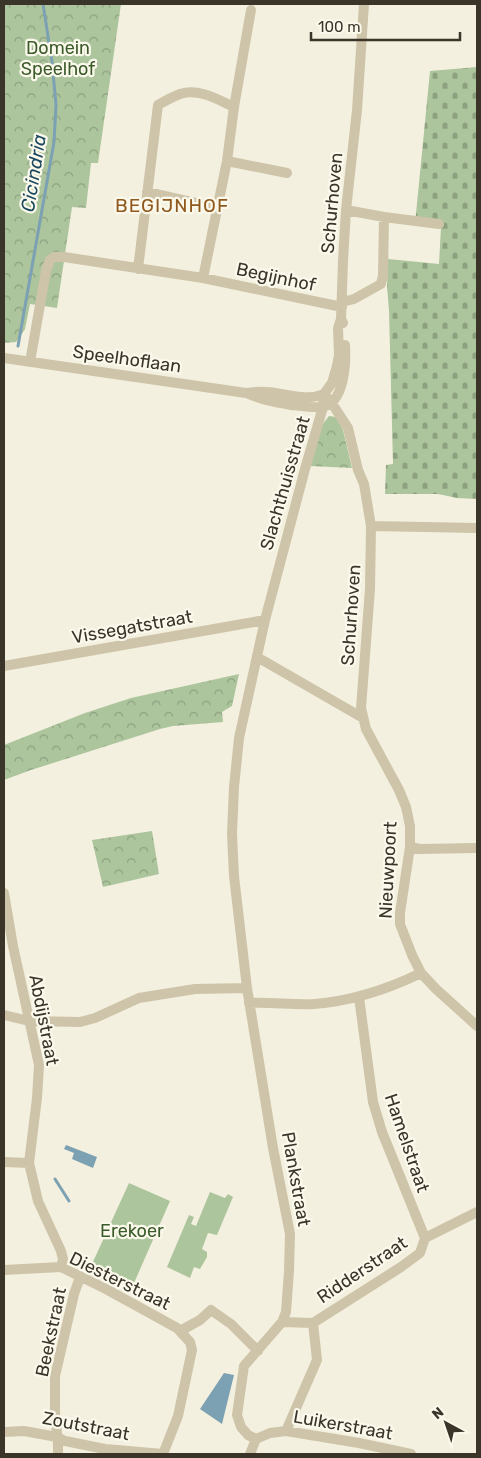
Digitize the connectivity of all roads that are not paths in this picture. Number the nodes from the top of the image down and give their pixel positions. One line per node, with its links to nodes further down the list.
1 (364, 4): 8 (street, Schurhoven)
2 (251, 10): 3 (street)
3 (234, 107): 4 (street); 6 (street)
4 (227, 161): 5 (street); 7 (street)
5 (286, 173)
6 (147, 192): 7 (street); 11 (street)
7 (218, 208): 12 (street)
8 (346, 210): 9 (street); 13 (street, Schurhoven)
9 (384, 217): 10 (street); 13 (street)
10 (439, 224)
11 (138, 269): 12 (street, Begijnhof); 16 (street, Begijnhof)
12 (203, 278): 13 (street, Begijnhof)
13 (342, 305): 14 (street, Schurhoven)
14 (342, 318): 18 (street); 19 (street, Schurhoven)
15 (4, 358): 16 (street, Speelhoflaan)
16 (30, 362): 17 (street, Speelhoflaan)
17 (246, 393): 18 (street, Speelhoflaan); 19 (street, Speelhoflaan)
18 (324, 394): 19 (street, Schurhoven)
19 (327, 404): 20 (street, Schurhoven); 22 (street, Slachthuisstraat)
20 (371, 526): 21 (street); 25 (street, Schurhoven)
21 (477, 528)
22 (265, 620): 23 (street, Slachthuisstraat); 24 (street, Vissegatstraat)
23 (257, 658): 25 (street); 31 (street, Slachthuisstraat)
24 (4, 666)
25 (363, 718): 26 (street, Nieuwpoort)
26 (410, 847): 27 (street); 30 (street, Nieuwpoort)
27 (477, 848)
28 (4, 893): 29 (street, Abdijstraat)
29 (8, 948): 35 (street, Abdijstraat)
30 (421, 973): 32 (street); 36 (street, Nieuwpoort)
31 (247, 988): 33 (street, Plankstraat); 35 (street)
32 (359, 998): 33 (street); 40 (street, Hamelstraat)
33 (249, 1002): 44 (street, Plankstraat)
34 (4, 1015): 35 (street)
35 (29, 1021): 38 (street, Abdijstraat)
36 (477, 1026)
37 (4, 1162): 38 (street)
38 (29, 1163): 41 (street, Abdijstraat)
39 (477, 1212): 40 (street, Ridderstraat)
40 (425, 1238): 45 (street, Ridderstraat)
41 (61, 1267): 42 (street, Diesterstraat); 43 (street, Diesterstraat)
42 (4, 1270)
43 (80, 1277): 46 (street, Diesterstraat); 50 (street, Beekstraat)
44 (282, 1322): 45 (street, Ridderstraat); 47 (street, Plankstraat)
45 (313, 1323): 48 (street)
46 (183, 1334): 47 (street); 53 (street)
47 (258, 1351): 51 (street, Plankstraat)
48 (286, 1431): 51 (street, Luikerstraat); 55 (street, Luikerstraat)
49 (4, 1432): 50 (street, Zoutstraat)
50 (57, 1436): 52 (street, Beekstraat); 53 (street, Zoutstraat)
51 (256, 1439): 54 (street)
52 (58, 1454)
53 (163, 1454)
54 (250, 1454)
55 (411, 1454)

